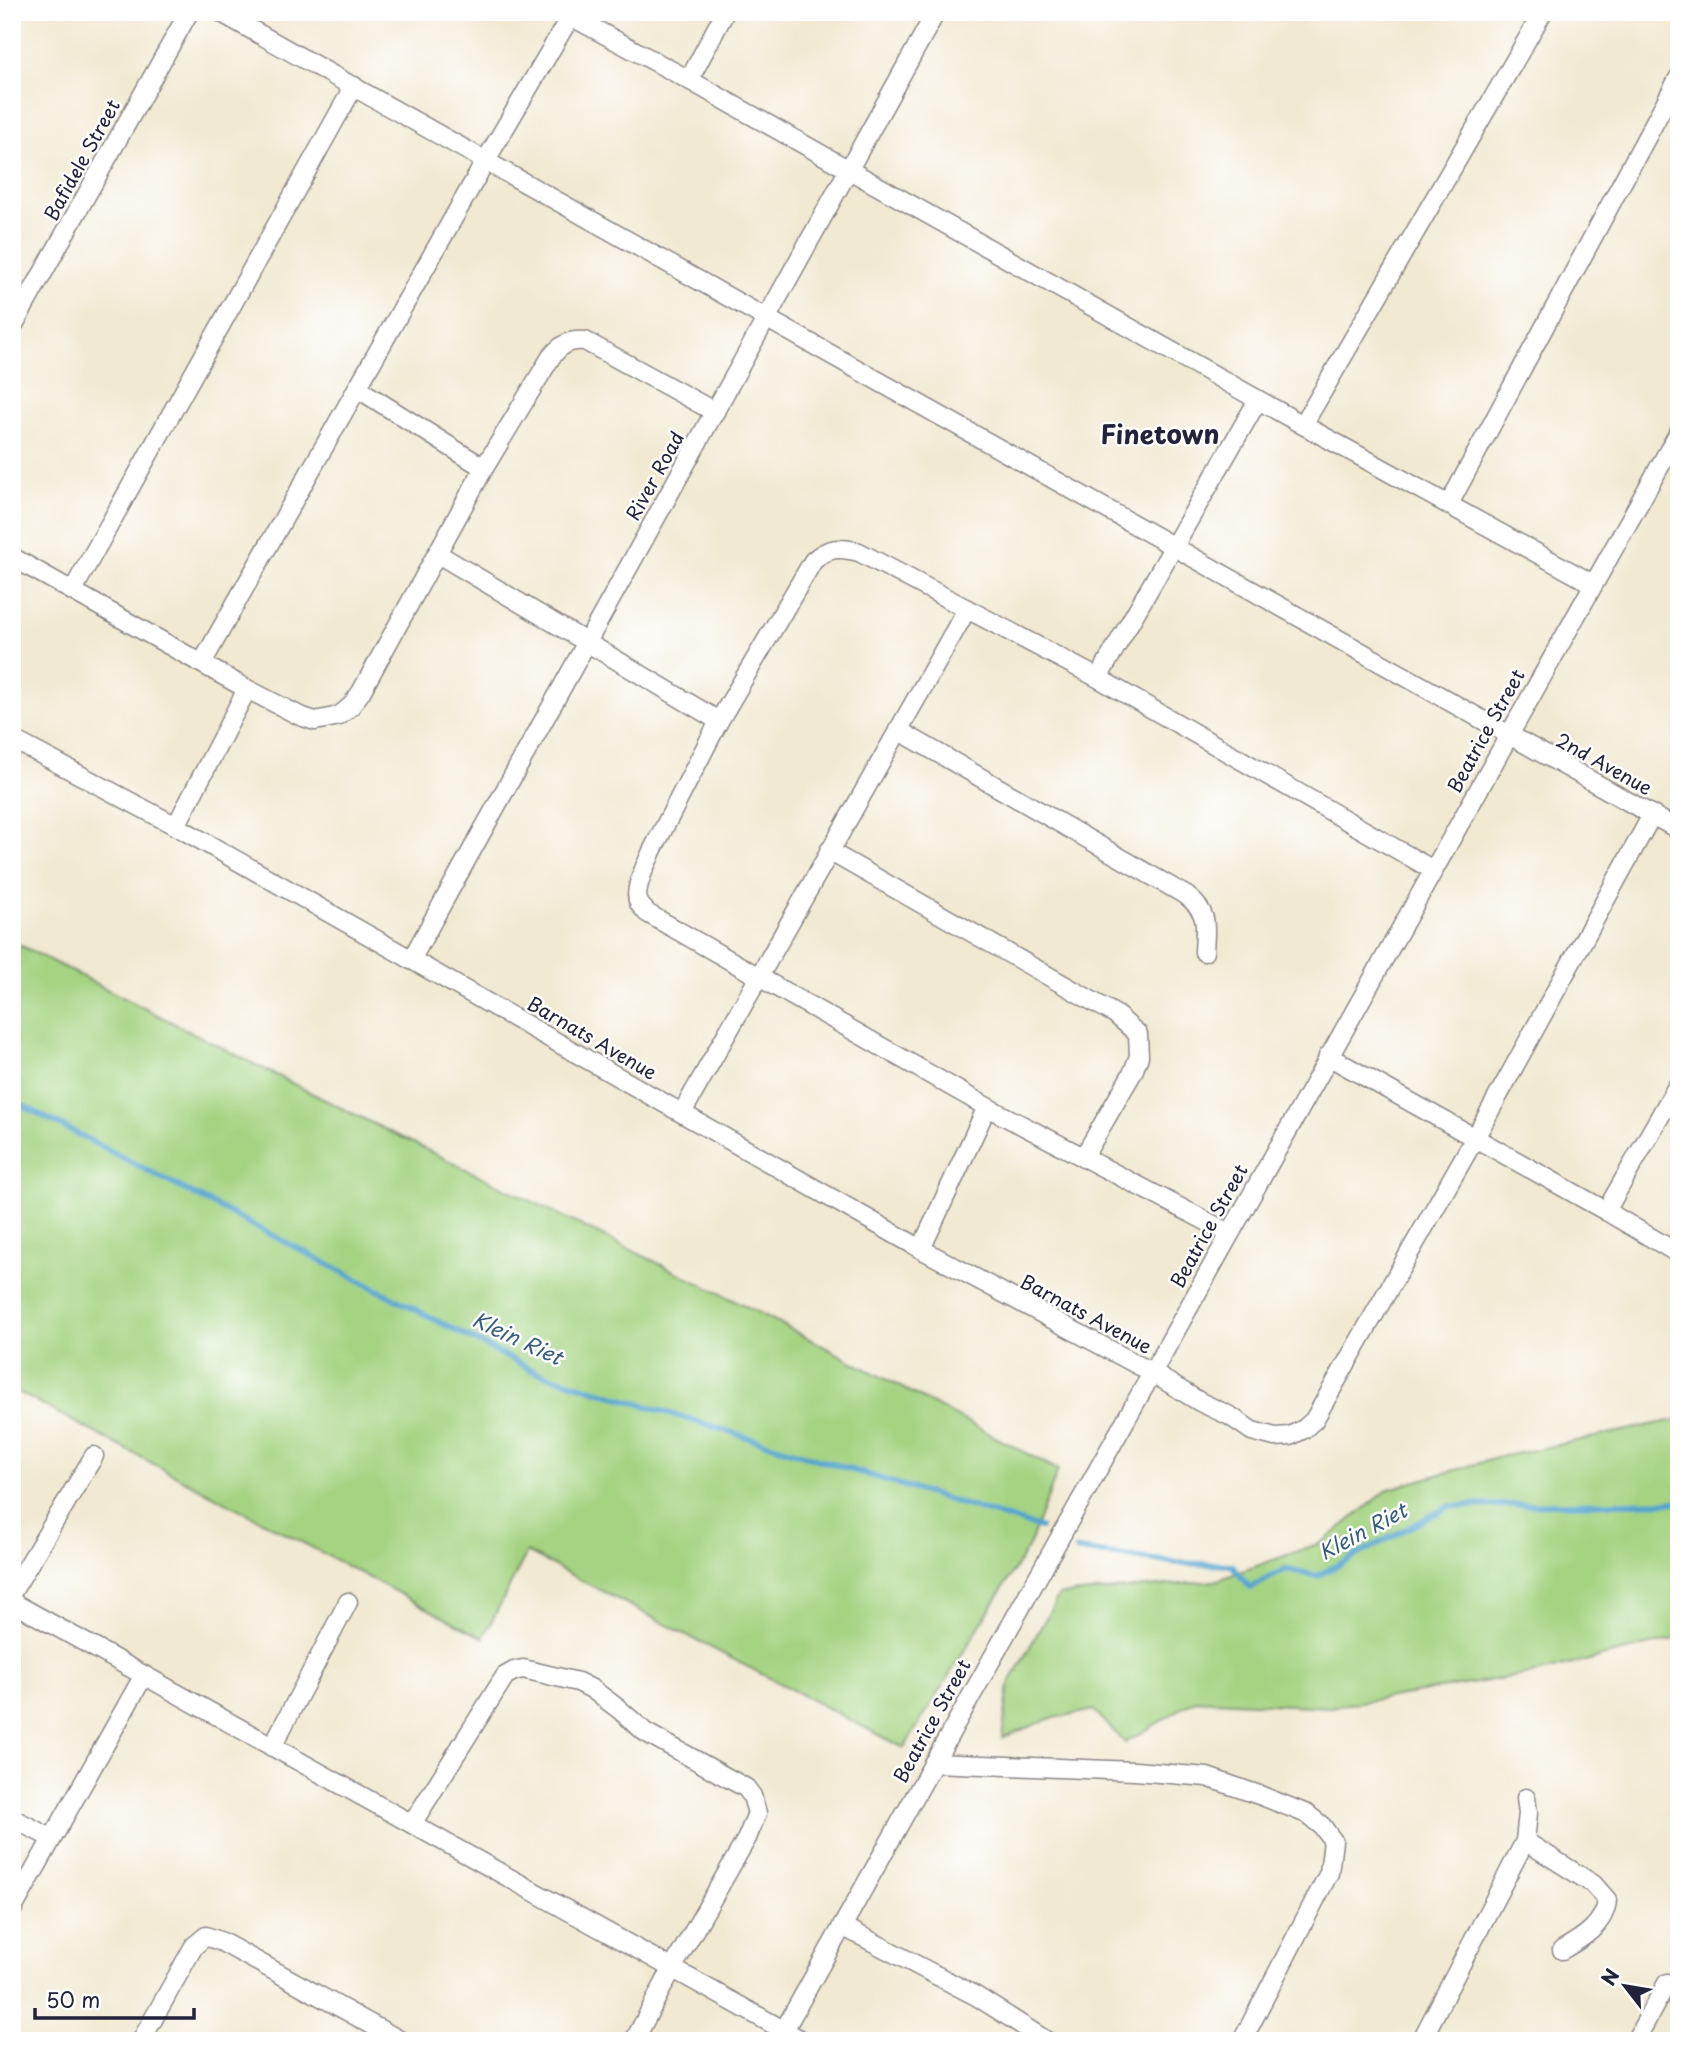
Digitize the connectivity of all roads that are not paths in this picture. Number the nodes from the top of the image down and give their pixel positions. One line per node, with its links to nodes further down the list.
1 (189, 12): 13 (street, Bafidele Street)
2 (220, 12): 9 (street, 2nd Avenue)
3 (725, 12): 8 (street)
4 (936, 12): 11 (street, River Road)
5 (1543, 12): 17 (street)
6 (569, 14): 8 (street); 10 (street)
7 (1679, 77): 20 (street)
8 (689, 79): 11 (street)
9 (354, 86): 10 (street, 2nd Avenue); 25 (street)
10 (486, 160): 12 (street, 2nd Avenue); 14 (street)
11 (848, 171): 12 (street, River Road); 15 (street)
12 (767, 318): 16 (street, River Road); 21 (street, 2nd Avenue)
13 (12, 328)
14 (357, 388): 19 (street); 28 (street)
15 (1258, 400): 17 (street); 21 (street)
16 (715, 412): 19 (street); 27 (street, River Road)
17 (1303, 425): 20 (street)
18 (1679, 432): 24 (street, Beatrice Street)
19 (484, 468): 22 (street)
20 (1449, 504): 24 (street)
21 (1173, 546): 29 (street); 33 (street, 2nd Avenue)
22 (438, 554): 27 (street); 30 (street)
23 (12, 557): 25 (street)
24 (1593, 584): 33 (street, Beatrice Street)
25 (73, 590): 28 (street)
26 (967, 608): 29 (street); 31 (street); 32 (street)
27 (588, 642): 31 (street); 41 (street, River Road)
28 (202, 663): 30 (street)
29 (1098, 678): 39 (street)
30 (247, 689): 36 (street)
31 (719, 721): 42 (street)
32 (898, 730): 38 (street); 40 (street)
33 (1508, 735): 35 (street, 2nd Avenue); 39 (street, Beatrice Street)
34 (12, 739): 36 (street, Barnats Avenue)
35 (1653, 815): 37 (street, 2nd Avenue); 47 (street, Barnats Avenue)
36 (176, 826): 41 (street, Barnats Avenue)
37 (1679, 830)
38 (829, 851): 42 (street); 48 (street)
39 (1433, 870): 43 (street, Beatrice Street)
40 (1204, 952)
41 (411, 960): 46 (street, Barnats Avenue)
42 (758, 978): 45 (street); 46 (street)
43 (1328, 1056): 47 (street); 50 (street, Beatrice Street)
44 (1679, 1083): 49 (street)
45 (987, 1107): 48 (street); 51 (street)
46 (682, 1114): 51 (street, Barnats Avenue)
47 (1475, 1138): 49 (street); 53 (street, Barnats Avenue)
48 (1083, 1158): 50 (street)
49 (1606, 1211): 52 (street)
50 (1229, 1233): 53 (street, Beatrice Street)
51 (921, 1249): 53 (street, Barnats Avenue)
52 (1679, 1254)
53 (1151, 1372): 60 (street, Beatrice Street)
54 (94, 1456): 55 (street)
55 (12, 1592)
56 (12, 1602): 58 (street)
57 (348, 1602): 59 (street)
58 (144, 1675): 59 (street); 64 (street)
59 (272, 1747): 63 (street)
60 (933, 1763): 67 (street, Beatrice Street); 77 (street)
61 (1526, 1798): 65 (street)
62 (12, 1818): 64 (street)
63 (412, 1824): 69 (street); 69 (street)
64 (51, 1838): 66 (street)
65 (1525, 1841): 68 (street); 78 (street)
66 (12, 1910)
67 (842, 1926): 71 (street, Beatrice Street); 76 (street)
68 (1562, 1951)
69 (671, 1969): 71 (street); 74 (street)
70 (1667, 1983): 79 (street)
71 (781, 2035): 75 (street)
72 (141, 2041): 73 (street)
73 (401, 2041)
74 (634, 2041)
75 (803, 2041)
76 (1047, 2041)
77 (1241, 2041)
78 (1421, 2041)
79 (1635, 2041)

